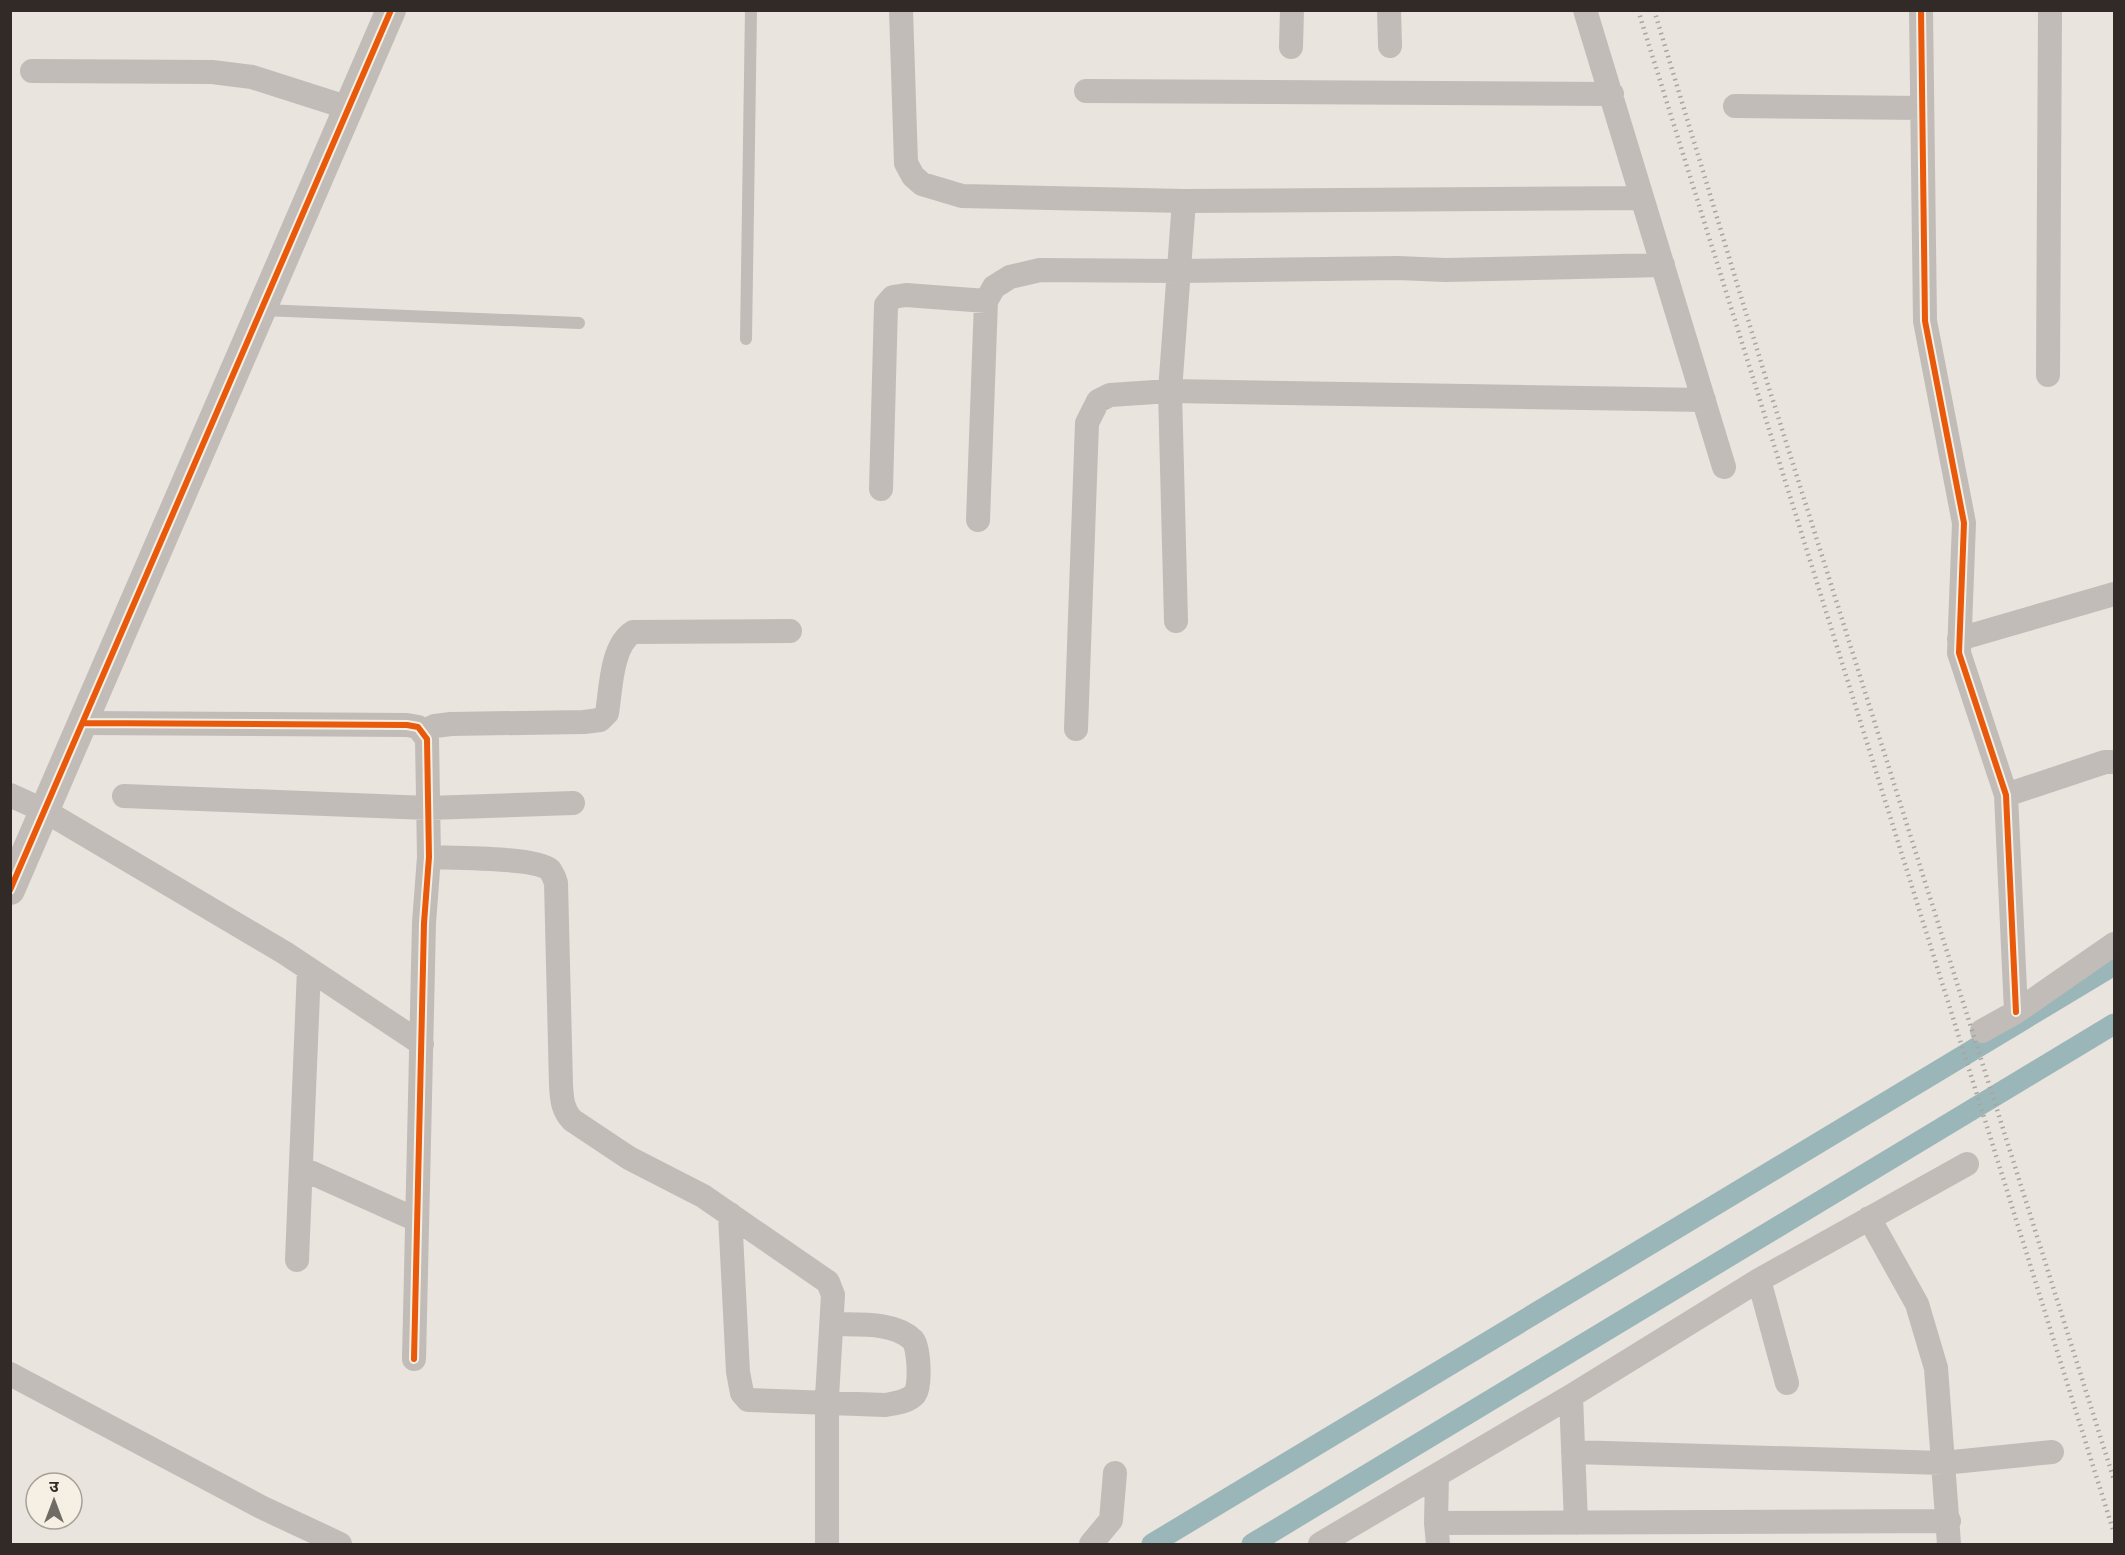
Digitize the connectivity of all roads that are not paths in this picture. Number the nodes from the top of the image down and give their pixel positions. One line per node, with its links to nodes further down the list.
1 (391, 10): 15 (street)
2 (751, 10): 24 (lane)
3 (901, 10): 18 (street)
4 (1292, 10): 10 (street)
5 (1389, 10): 9 (street)
6 (1585, 10): 13 (street)
7 (1921, 10): 16 (street)
8 (2050, 10): 25 (street)
9 (1390, 46)
10 (1291, 47)
11 (32, 71): 15 (street)
12 (1086, 91): 13 (street)
13 (1611, 94): 17 (street)
14 (1735, 106): 16 (street)
15 (349, 108): 22 (street)
16 (1922, 108): 34 (street)
17 (1641, 198): 18 (street); 19 (street)
18 (1184, 201): 20 (street)
19 (1663, 265): 20 (street); 27 (street)
20 (1180, 271): 21 (street); 26 (street)
21 (986, 301): 29 (street); 30 (street)
22 (261, 310): 23 (lane); 35 (street)
23 (579, 323)
24 (746, 339)
25 (2048, 375)
26 (1170, 391): 27 (street); 32 (street); 36 (street)
27 (1704, 400): 28 (street)
28 (1724, 467)
29 (881, 489)
30 (978, 520)
31 (2115, 594): 34 (street)
32 (1176, 621)
33 (790, 631): 37 (street)
34 (1959, 639): 40 (street)
35 (82, 723): 37 (street); 44 (street)
36 (1076, 729)
37 (422, 732): 43 (street)
38 (2115, 762): 40 (street)
39 (10, 795): 44 (street)
40 (2006, 795): 49 (street)
41 (124, 796): 43 (street)
42 (573, 803): 43 (street)
43 (428, 808): 45 (street)
44 (45, 811): 46 (street); 48 (street)
45 (429, 857): 51 (street); 54 (street)
46 (10, 890)
47 (2115, 944): 49 (street)
48 (309, 969): 51 (street); 53 (street)
49 (2016, 1012): 50 (street)
50 (1982, 1031)
51 (422, 1044): 56 (street)
52 (1967, 1164): 55 (street)
53 (301, 1168): 56 (street); 57 (street)
54 (730, 1214): 59 (street); 64 (street)
55 (1869, 1218): 58 (street); 67 (street)
56 (417, 1220): 60 (street)
57 (297, 1260)
58 (1760, 1280): 62 (street); 63 (street)
59 (832, 1324): 64 (street); 64 (street)
60 (414, 1359)
61 (10, 1374): 73 (street)
62 (1787, 1383)
63 (1571, 1396): 65 (street); 69 (street)
64 (827, 1405): 74 (street)
65 (1574, 1452): 67 (street); 70 (street)
66 (2052, 1452): 67 (street)
67 (1943, 1463): 71 (street)
68 (1114, 1473): 75 (street)
69 (1437, 1475): 72 (street); 76 (street)
70 (1576, 1523): 71 (street); 72 (street)
71 (1949, 1533)
72 (1437, 1534)
73 (335, 1543)
74 (827, 1545)
75 (1091, 1545)
76 (1320, 1545)

